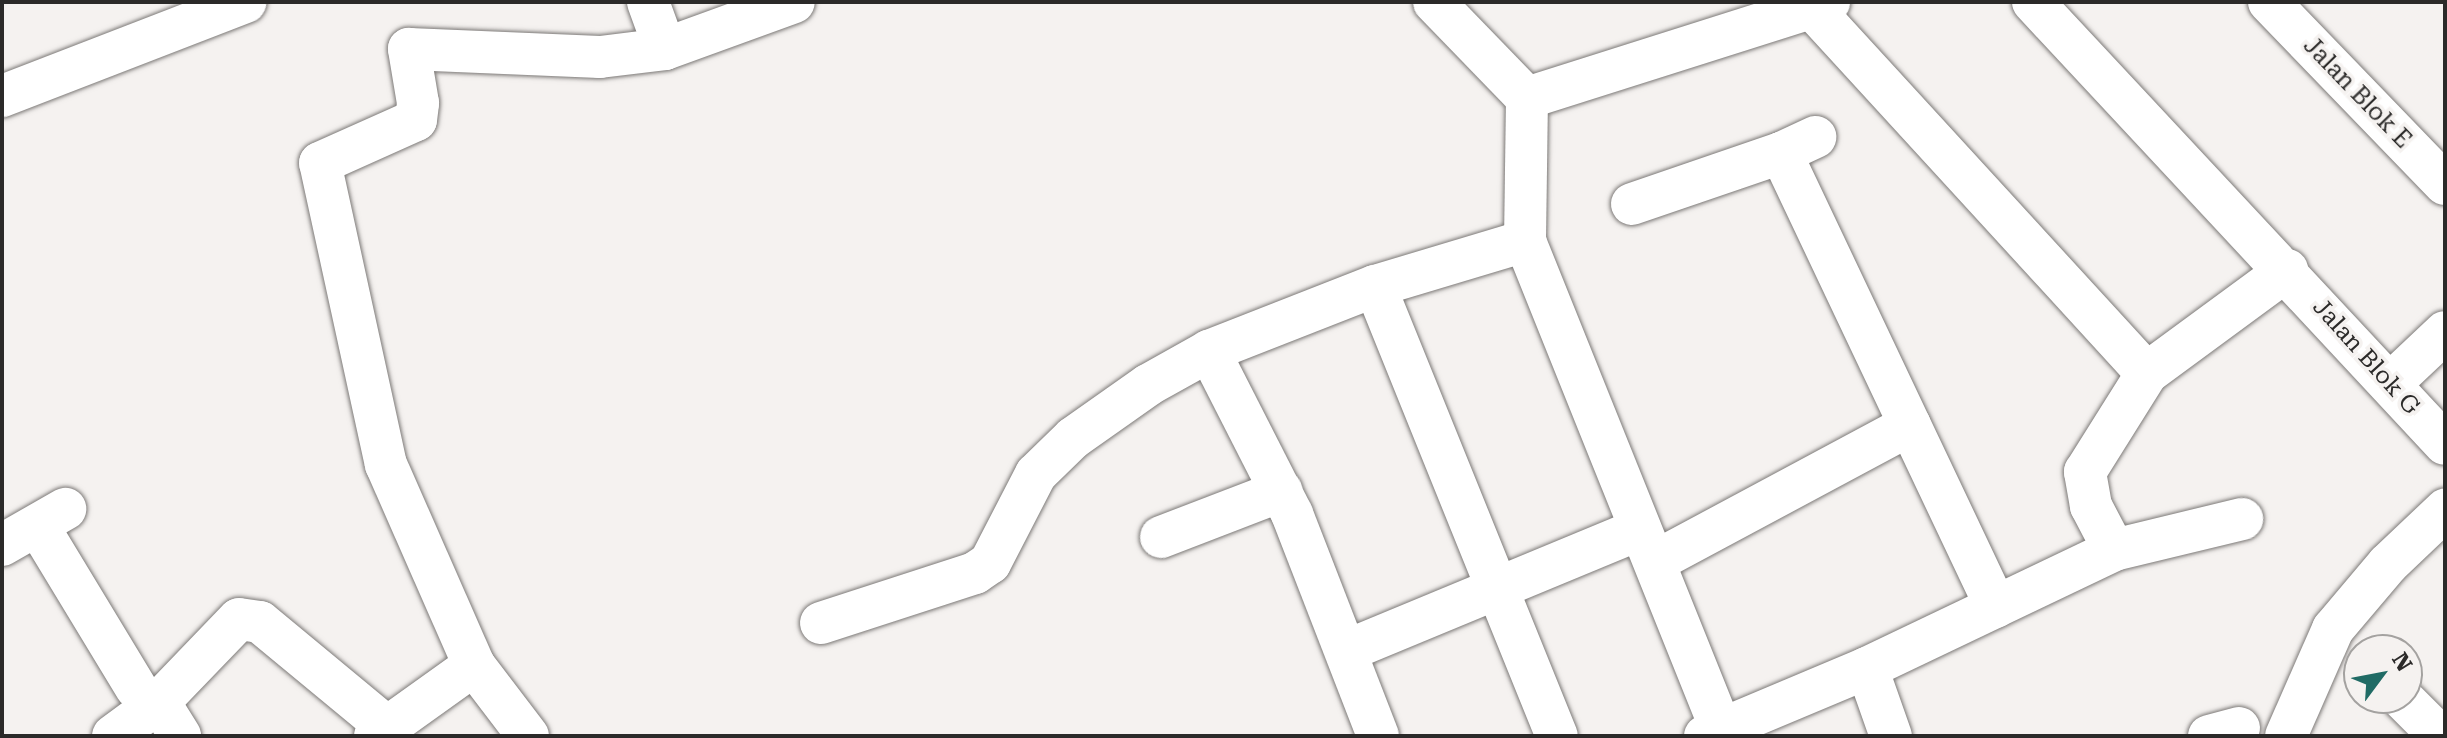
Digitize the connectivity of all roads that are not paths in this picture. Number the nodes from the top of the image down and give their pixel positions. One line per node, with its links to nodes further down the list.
1 (245, 2): 9 (street)
2 (648, 2): 8 (street)
3 (794, 2): 8 (street)
4 (1434, 2): 10 (street)
5 (2033, 2): 14 (street, Jalan Blok G)
6 (2269, 2): 11 (street, Jalan Blok E)
7 (1820, 5): 10 (street); 18 (street)
8 (665, 49): 35 (street)
9 (2, 96)
10 (1527, 98): 13 (street)
11 (2445, 184)
12 (1632, 204): 20 (street)
13 (1525, 241): 15 (street); 27 (street)
14 (2287, 270): 18 (street); 19 (street, Jalan Blok G)
15 (1375, 286): 17 (street); 29 (street)
16 (2445, 332): 19 (street)
17 (1209, 351): 22 (street); 31 (street)
18 (2147, 373): 28 (street)
19 (2391, 383): 21 (street, Jalan Blok G)
20 (1910, 425): 27 (street); 30 (street)
21 (2445, 444)
22 (1281, 491): 26 (street); 34 (street)
23 (2445, 510): 32 (street)
24 (2242, 519): 28 (street)
25 (35, 527): 37 (street)
26 (1161, 537)
27 (1648, 545): 29 (street); 40 (street)
28 (2114, 550): 30 (street)
29 (1498, 589): 34 (street); 44 (street)
30 (1996, 607): 36 (street)
31 (821, 623)
32 (2350, 634)
33 (2343, 647): 46 (street)
34 (1348, 650): 43 (street)
35 (474, 665): 39 (street); 42 (street)
36 (1867, 668): 40 (street); 45 (street)
37 (158, 709): 39 (street); 41 (street)
38 (2418, 714): 47 (street)
39 (382, 732)
40 (1713, 733)
41 (113, 736)
42 (528, 736)
43 (1378, 736)
44 (1557, 736)
45 (1891, 736)
46 (2286, 736)
47 (2440, 736)

